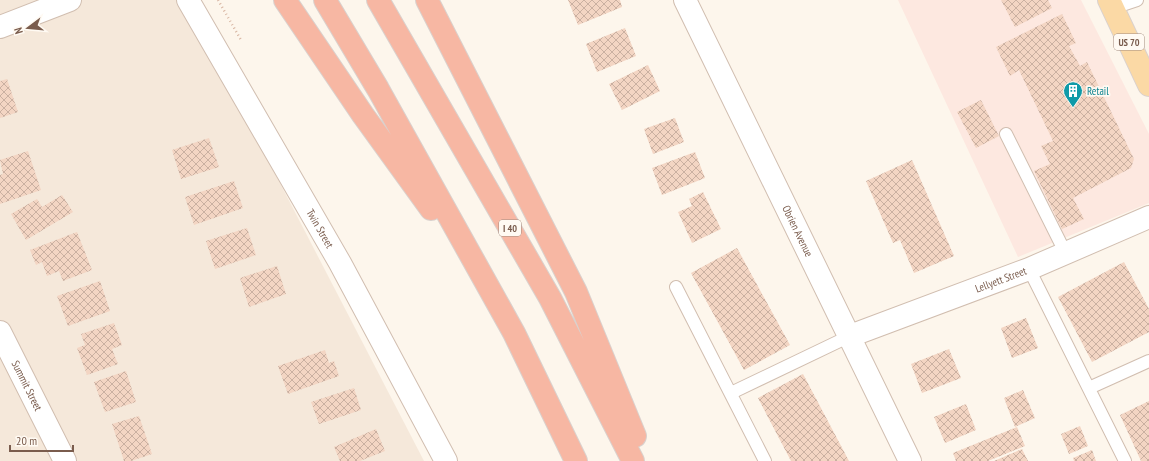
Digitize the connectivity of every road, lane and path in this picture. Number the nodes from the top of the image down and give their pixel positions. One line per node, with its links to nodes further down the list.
1 (70, 0): 11 (street)
2 (188, 0): 26 (street, Twin Street)
3 (218, 0): 12 (path)
4 (285, 0): 19 (highway)
5 (325, 0): 19 (highway)
6 (378, 0): 28 (highway, I 40)
7 (427, 0): 29 (highway)
8 (685, 0): 21 (street, Obrien Avenue)
9 (1137, 0): 10 (lane)
10 (1111, 4): 13 (main road, US 70)
11 (0, 27)
12 (241, 40)
13 (1149, 85)
14 (1006, 134): 16 (lane)
15 (1149, 217): 16 (street, Lellyett Street)
16 (1065, 252): 17 (street, Lellyett Street)
17 (1029, 269): 21 (street, Lellyett Street); 23 (lane)
18 (676, 287): 24 (lane)
19 (490, 288): 27 (highway)
20 (0, 332): 25 (street, Summit Street)
21 (850, 336): 24 (lane); 31 (street, Obrien Avenue)
22 (1149, 361): 23 (lane)
23 (1089, 388): 32 (lane)
24 (731, 393): 30 (lane)
25 (65, 461)
26 (446, 461)
27 (576, 461)
28 (633, 461)
29 (645, 461)
30 (765, 461)
31 (910, 461)
32 (1125, 461)

